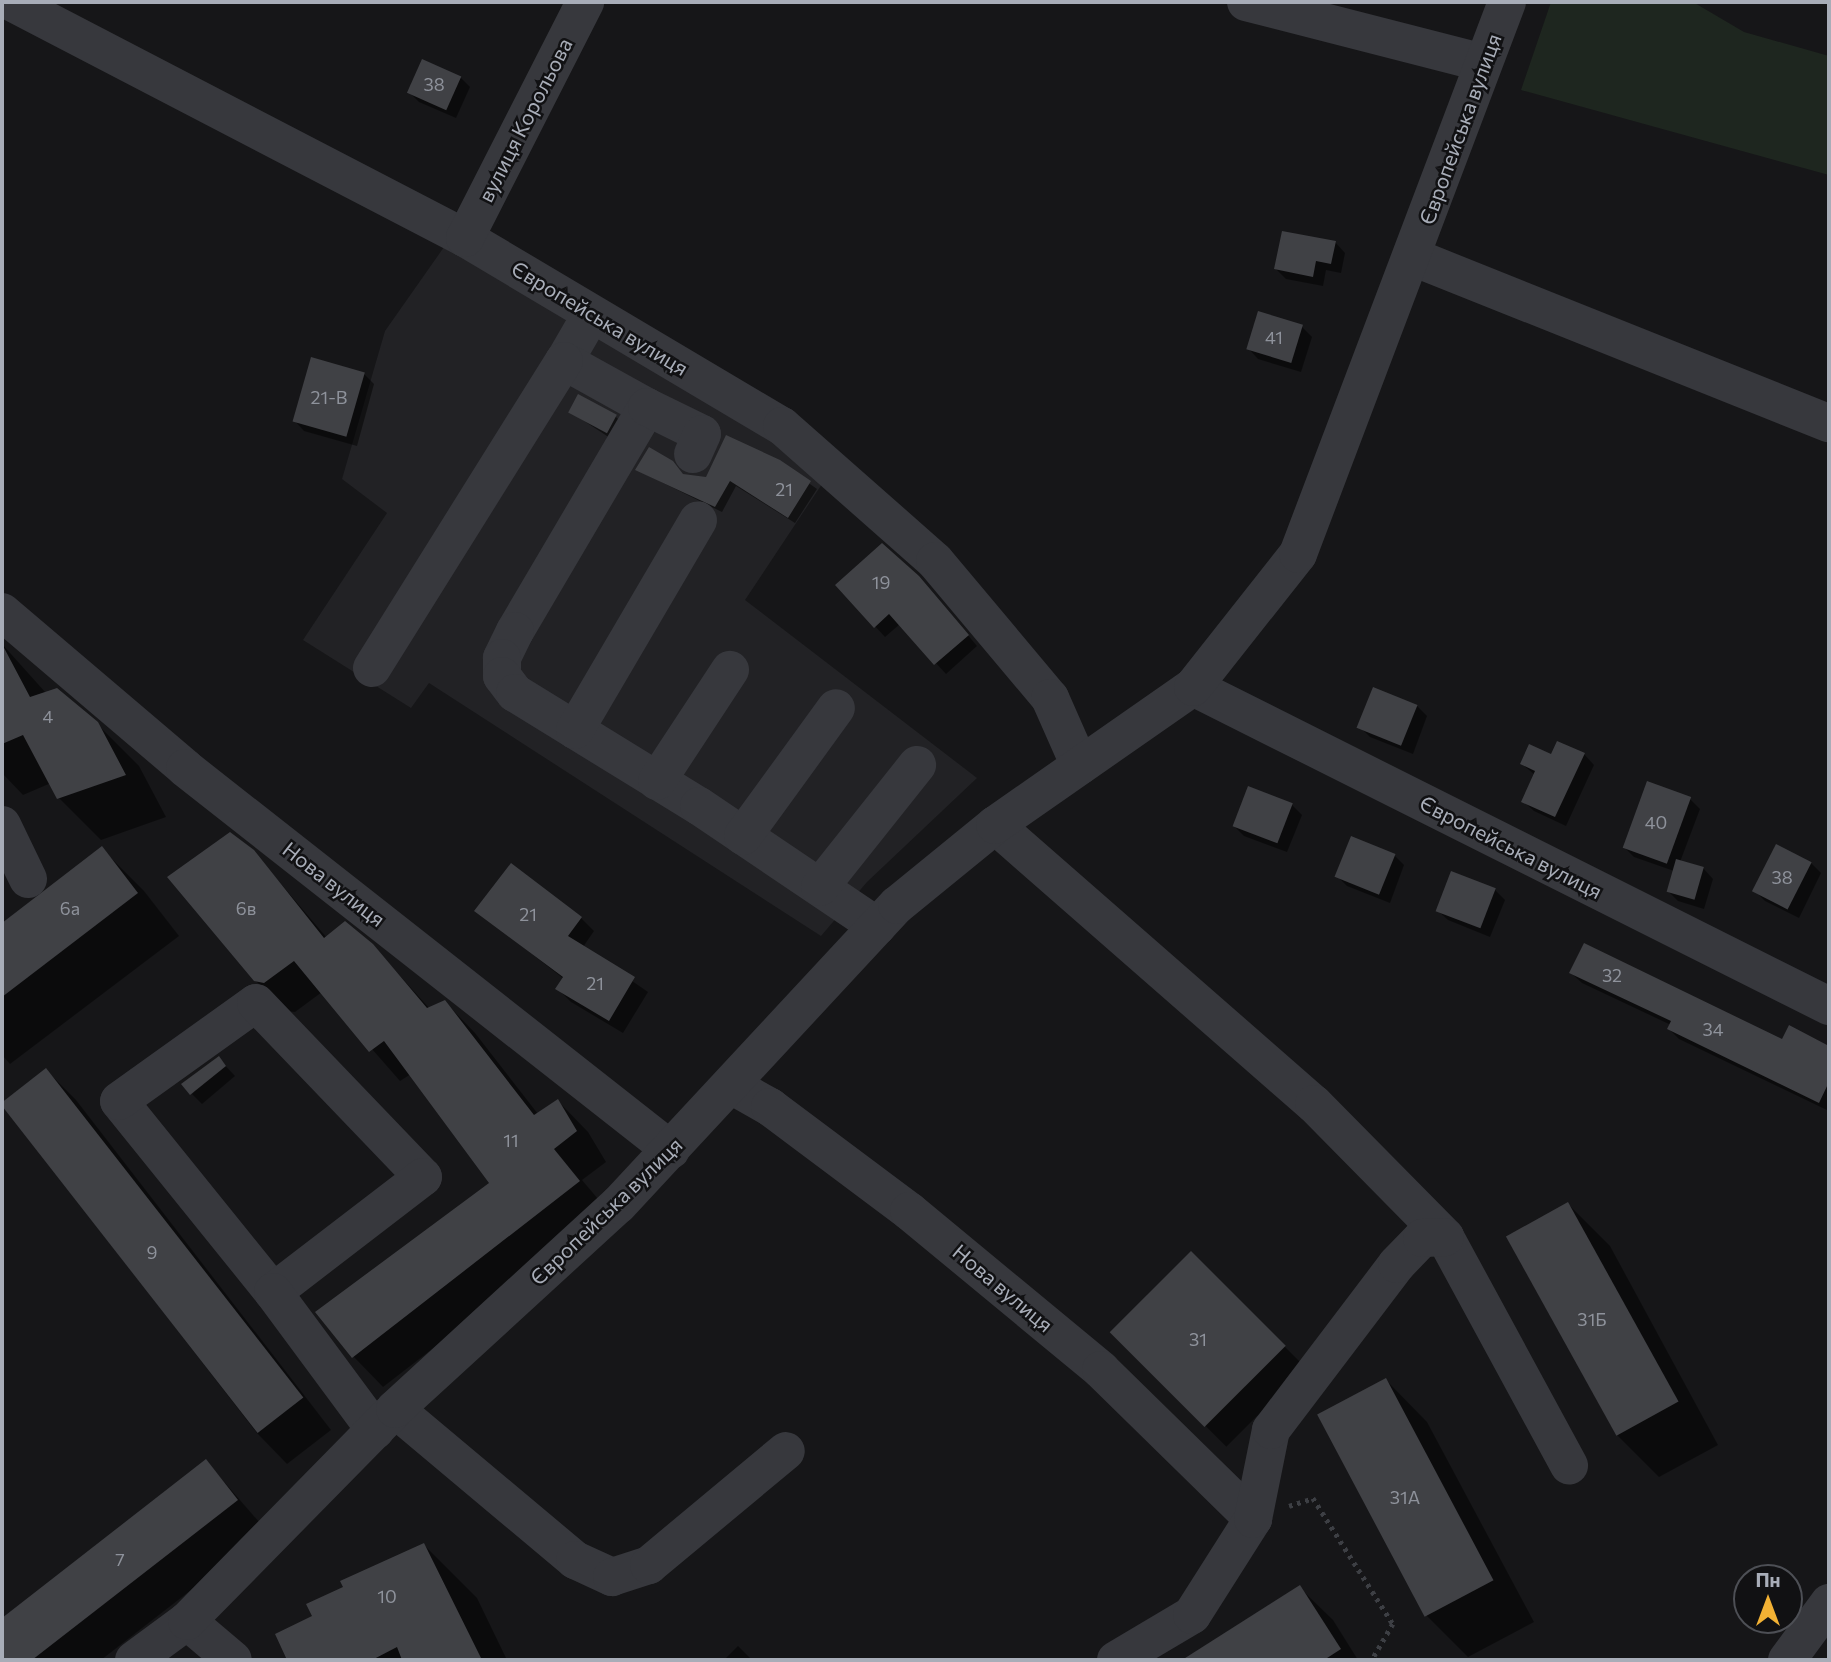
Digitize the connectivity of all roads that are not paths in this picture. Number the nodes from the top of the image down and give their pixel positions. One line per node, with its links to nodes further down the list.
1 (11, 2): 6 (street, Європейська вулиця)
2 (585, 2): 6 (street, вулиця Корольова)
3 (1247, 2): 5 (street)
4 (1507, 2): 5 (street, Європейська вулиця)
5 (1483, 62): 7 (street, Європейська вулиця)
6 (465, 238): 21 (street, Європейська вулиця)
7 (1413, 257): 11 (street); 17 (street, Європейська вулиця)
8 (584, 327): 9 (street)
9 (564, 362): 10 (street); 15 (street)
10 (647, 407): 12 (street); 19 (street)
11 (1829, 423)
12 (693, 454)
13 (698, 520): 19 (street)
14 (2, 612): 31 (street, Нова вулиця)
15 (372, 668)
16 (730, 670): 22 (street)
17 (1193, 687): 21 (street, Європейська вулиця); 29 (street, Європейська вулиця)
18 (836, 708): 25 (street)
19 (575, 730): 22 (street)
20 (917, 765): 27 (street)
21 (1080, 766): 24 (street, Європейська вулиця)
22 (657, 781): 25 (street)
23 (2, 825): 26 (street)
24 (995, 825): 28 (street, Європейська вулиця); 32 (street)
25 (743, 836): 27 (street)
26 (28, 879)
27 (820, 887): 28 (street)
28 (877, 926): 30 (street, Європейська вулиця)
29 (1829, 1006)
30 (731, 1085): 31 (street, Європейська вулиця); 37 (street, Нова вулиця)
31 (671, 1150): 34 (street, Європейська вулиця)
32 (1445, 1237): 36 (street); 37 (street)
33 (273, 1292): 33 (street); 34 (street)
34 (385, 1420): 35 (street); 39 (street, Європейська вулиця)
35 (786, 1451)
36 (1569, 1465)
37 (1252, 1519): 42 (street)
38 (1829, 1603): 43 (street)
39 (187, 1620): 40 (street, Європейська вулиця); 41 (street)
40 (134, 1660)
41 (233, 1660)
42 (1116, 1660)
43 (1787, 1660)

